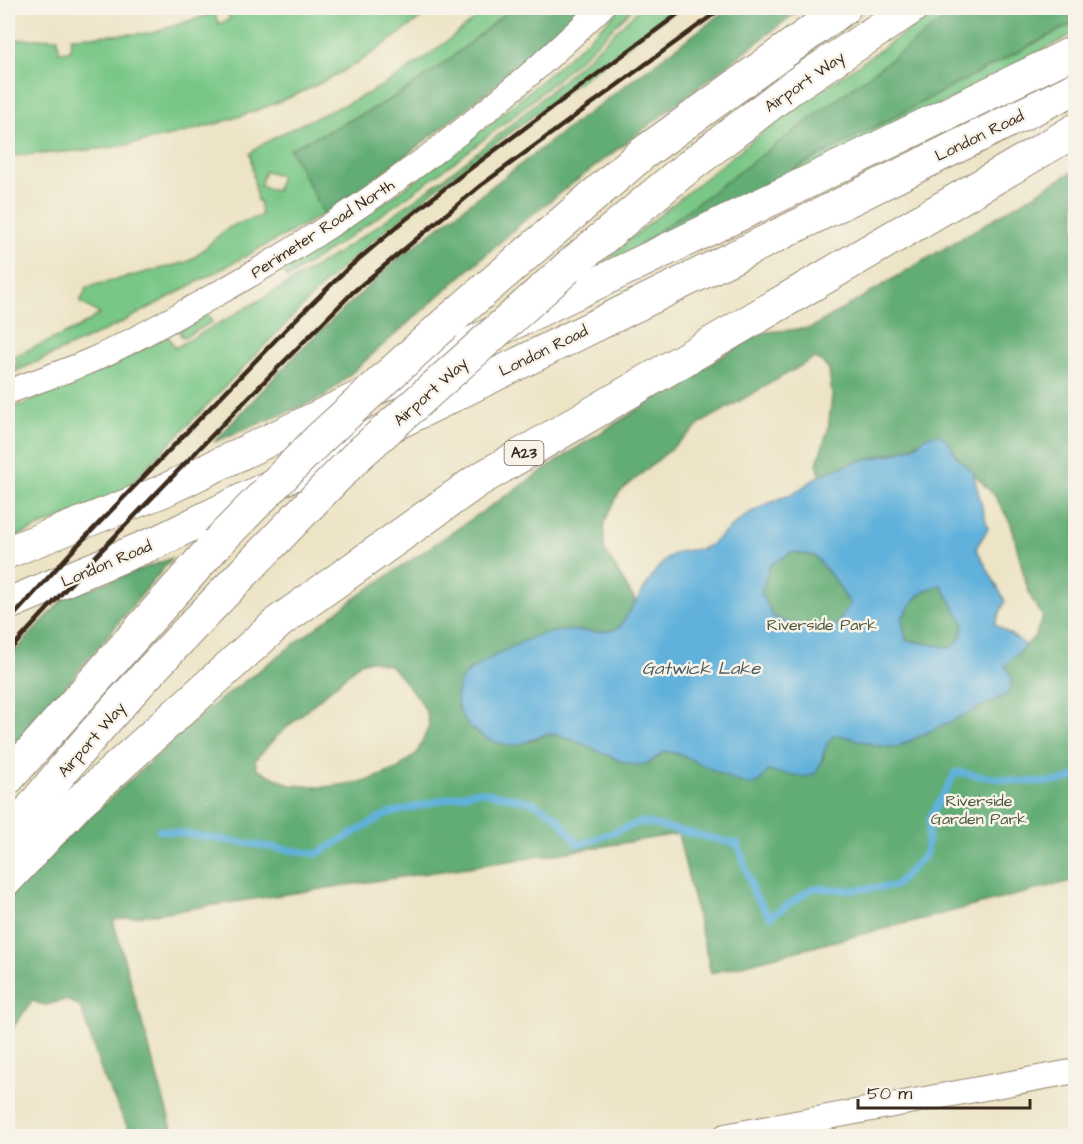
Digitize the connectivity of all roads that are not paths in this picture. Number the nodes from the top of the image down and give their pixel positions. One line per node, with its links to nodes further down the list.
1 (601, 8): 7 (street, Perimeter Road North)
2 (844, 8): 10 (highway, bridge)
3 (911, 8): 11 (highway, Airport Way, bridge)
4 (1076, 51): 8 (main road)
5 (1076, 88): 9 (main road, London Road)
6 (1076, 130): 12 (highway, A23)
7 (8, 392)
8 (8, 552)
9 (8, 604)
10 (8, 778)
11 (8, 839)
12 (8, 878)
13 (1076, 1071): 14 (street)
14 (725, 1137)

